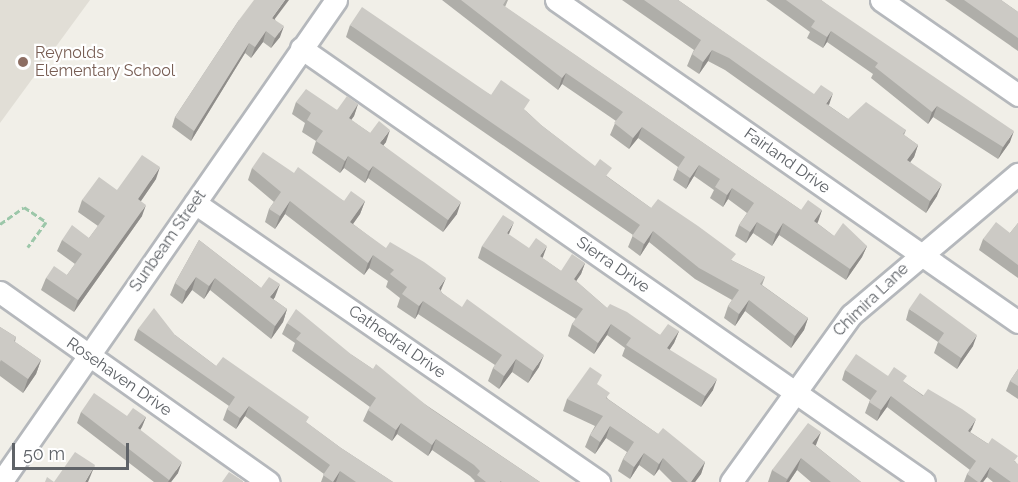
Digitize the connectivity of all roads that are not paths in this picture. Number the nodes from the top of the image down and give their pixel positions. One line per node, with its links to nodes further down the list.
1 (336, 0): 4 (street, Sunbeam Street)
2 (556, 0): 8 (street, Fairland Drive)
3 (881, 0): 5 (street)
4 (301, 48): 7 (street, Sunbeam Street); 12 (street, Sierra Drive)
5 (1018, 95)
6 (1018, 174): 8 (street, Chimira Lane)
7 (195, 203): 11 (street, Sunbeam Street); 15 (street, Cathedral Drive)
8 (920, 254): 10 (street, Fairland Drive); 12 (street, Chimira Lane)
9 (0, 292): 11 (street, Rosehaven Drive)
10 (1018, 322)
11 (88, 356): 13 (street, Sunbeam Street); 14 (street, Rosehaven Drive)
12 (794, 391): 16 (street, Chimira Lane); 17 (street, Sierra Drive)
13 (1, 482)
14 (268, 482)
15 (599, 482)
16 (731, 482)
17 (924, 482)

